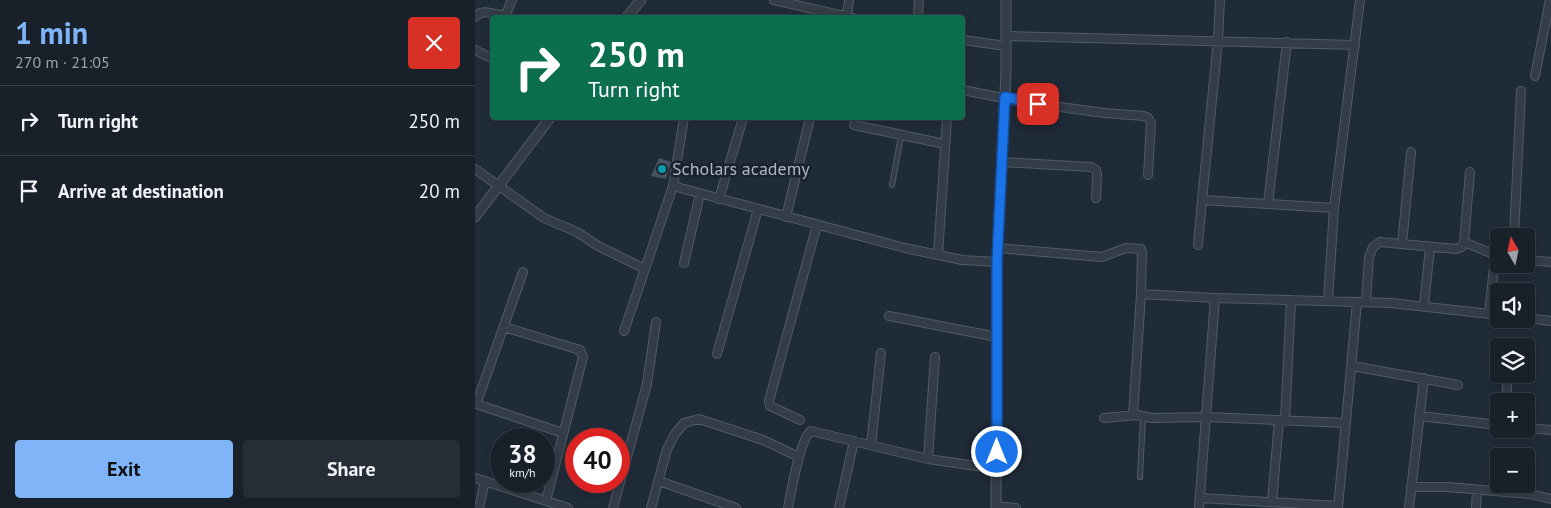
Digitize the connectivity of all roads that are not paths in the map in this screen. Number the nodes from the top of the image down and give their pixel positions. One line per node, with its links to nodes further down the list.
1 (512, 0): 15 (street)
2 (641, 0): 11 (street)
3 (774, 0): 10 (street)
4 (849, 0): 13 (street)
5 (919, 0): 14 (street)
6 (1006, 0): 18 (street)
7 (1220, 0): 17 (street)
8 (1360, 0): 20 (street)
9 (1550, 0): 23 (street)
10 (787, 2): 12 (street)
11 (629, 15)
12 (842, 15)
13 (850, 15)
14 (918, 15)
15 (475, 18)
16 (965, 40): 18 (street)
17 (1218, 40): 18 (street); 19 (street); 46 (street)
18 (1006, 41): 26 (street)
19 (1287, 42): 20 (street); 47 (street)
20 (1355, 44): 48 (street)
21 (475, 50): 22 (street)
22 (490, 57)
23 (1535, 76)
24 (965, 90): 26 (street)
25 (1521, 91): 53 (street)
26 (1005, 97): 36 (street); 39 (street)
27 (548, 120): 41 (street)
28 (684, 120): 42 (street)
29 (742, 120): 45 (street)
30 (809, 120): 51 (street)
31 (947, 120): 34 (street)
32 (854, 126): 33 (street)
33 (901, 135): 34 (street); 40 (lane)
34 (945, 144): 60 (street)
35 (1411, 152): 55 (street)
36 (1002, 162): 44 (street); 58 (street)
37 (475, 169): 41 (street)
38 (1470, 172): 54 (street)
39 (1148, 175)
40 (892, 185)
41 (498, 186): 50 (street); 65 (street)
42 (673, 186): 43 (street); 65 (street)
43 (700, 194): 45 (street); 64 (street)
44 (1096, 198)
45 (719, 199): 49 (street)
46 (1202, 200): 47 (street); 56 (street)
47 (1268, 204): 48 (street)
48 (1334, 208): 71 (street)
49 (758, 209): 51 (street); 84 (street)
50 (475, 217)
51 (786, 217): 52 (street)
52 (817, 225): 60 (street); 94 (street)
53 (1514, 228)
54 (1464, 242): 57 (street); 59 (street)
55 (1402, 244): 57 (street); 73 (street)
56 (1199, 245)
57 (1430, 247): 74 (street)
58 (997, 248): 62 (street); 68 (street)
59 (1490, 254)
60 (938, 255): 62 (street)
61 (1535, 261): 63 (street)
62 (997, 262): 82 (street)
63 (1551, 262)
64 (684, 263)
65 (645, 269): 81 (street)
66 (523, 272): 80 (street)
67 (1494, 273): 75 (street)
68 (1141, 294): 69 (street); 89 (street)
69 (1215, 298): 70 (street); 92 (street)
70 (1291, 300): 71 (street); 95 (street)
71 (1328, 301): 72 (street)
72 (1357, 302): 73 (street); 86 (street)
73 (1366, 302): 74 (street)
74 (1424, 306): 75 (street)
75 (1489, 314)
76 (889, 316): 82 (street)
77 (1535, 319): 78 (street)
78 (1551, 321)
79 (656, 322): 120 (street)
80 (504, 327): 100 (street); 100 (street)
81 (624, 330)
82 (997, 337): 105 (street)
83 (881, 352): 102 (street)
84 (717, 354)
85 (935, 357): 104 (street)
86 (1351, 366): 87 (street); 96 (street)
87 (1424, 378): 88 (street); 91 (street)
88 (1458, 385)
89 (1133, 415): 90 (street); 93 (street)
90 (1143, 416): 92 (street); 106 (lane)
91 (1419, 416): 97 (street); 110 (street)
92 (1207, 417): 95 (street); 112 (street)
93 (1103, 418)
94 (800, 420)
95 (1282, 420): 96 (street); 115 (street)
96 (1346, 423): 117 (street)
97 (1490, 424)
98 (1535, 429): 99 (street)
99 (1551, 430)
100 (563, 433): 114 (street)
101 (854, 441): 102 (street); 103 (street); 124 (street)
102 (871, 445): 104 (street)
103 (799, 457): 109 (street); 123 (street)
104 (928, 459): 105 (street)
105 (997, 469): 116 (street)
106 (1140, 477)
107 (475, 478): 108 (street)
108 (485, 481): 114 (street); 118 (street)
109 (659, 481): 121 (street); 122 (street)
110 (1411, 487): 111 (street); 127 (street)
111 (1477, 490): 113 (street); 128 (street)
112 (1201, 498): 115 (street); 126 (street)
113 (1551, 499)
114 (546, 501): 119 (street)
115 (1272, 502): 117 (street)
116 (996, 507): 125 (street)
117 (1338, 507)
118 (479, 508)
119 (569, 508)
120 (613, 508)
121 (651, 508)
122 (736, 508)
123 (788, 508)
124 (839, 508)
125 (1016, 508)
126 (1199, 508)
127 (1409, 508)
128 (1476, 508)

